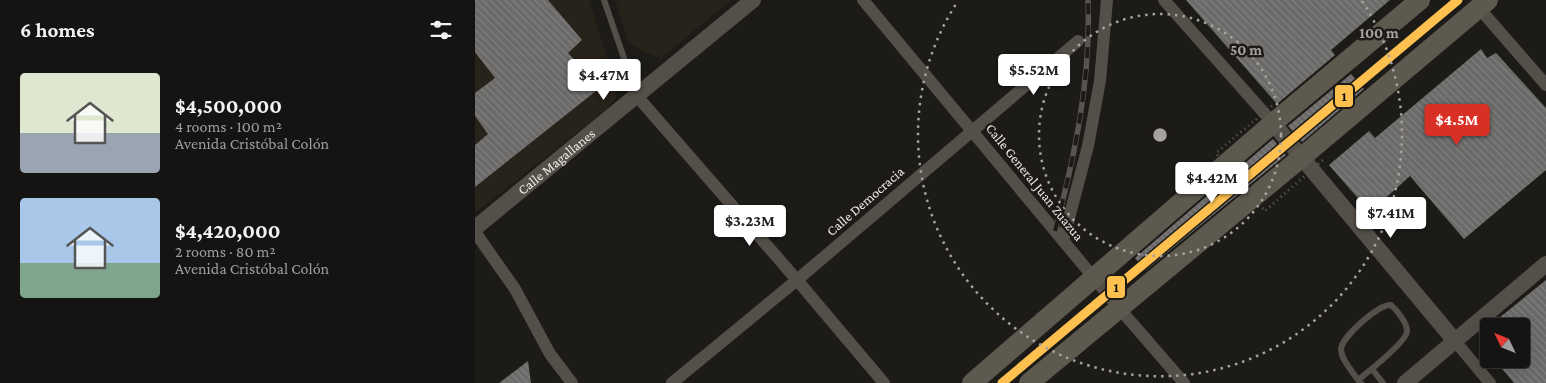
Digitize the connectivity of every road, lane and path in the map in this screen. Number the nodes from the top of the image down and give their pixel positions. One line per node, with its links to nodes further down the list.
1 (604, 0): 10 (lane)
2 (753, 0): 10 (street, Calle Magallanes)
3 (863, 0): 12 (street, Calle General Juan Zuazua)
4 (1107, 0): 17 (street)
5 (1164, 0): 11 (street)
6 (1420, 0): 11 (main road)
7 (1483, 4): 9 (street); 13 (main road)
8 (1078, 41): 12 (street, Calle Democracia)
9 (1546, 85)
10 (636, 95): 15 (street, Calle Magallanes); 20 (street)
11 (1273, 115): 13 (street); 14 (path, bridge); 19 (main road)
12 (972, 130): 17 (street, Calle General Juan Zuazua); 20 (street, Calle Democracia)
13 (1302, 157): 21 (main road); 22 (street)
14 (1324, 159)
15 (475, 228)
16 (475, 232): 25 (street)
17 (1063, 241): 19 (street, Calle General Juan Zuazua)
18 (1546, 264): 22 (street)
19 (1095, 278): 21 (street, Calle General Juan Zuazua); 28 (main road)
20 (797, 280): 26 (street, Calle Democracia); 27 (street)
21 (1119, 308): 29 (main road); 30 (street, Calle General Juan Zuazua)
22 (1455, 341): 32 (street); 33 (street)
23 (1372, 369): 24 (lane); 24 (lane); 31 (lane)
24 (1359, 382)
25 (572, 383)
26 (672, 383)
27 (883, 383)
28 (972, 383)
29 (1029, 383)
30 (1184, 383)
31 (1383, 383)
32 (1405, 383)
33 (1490, 383)

